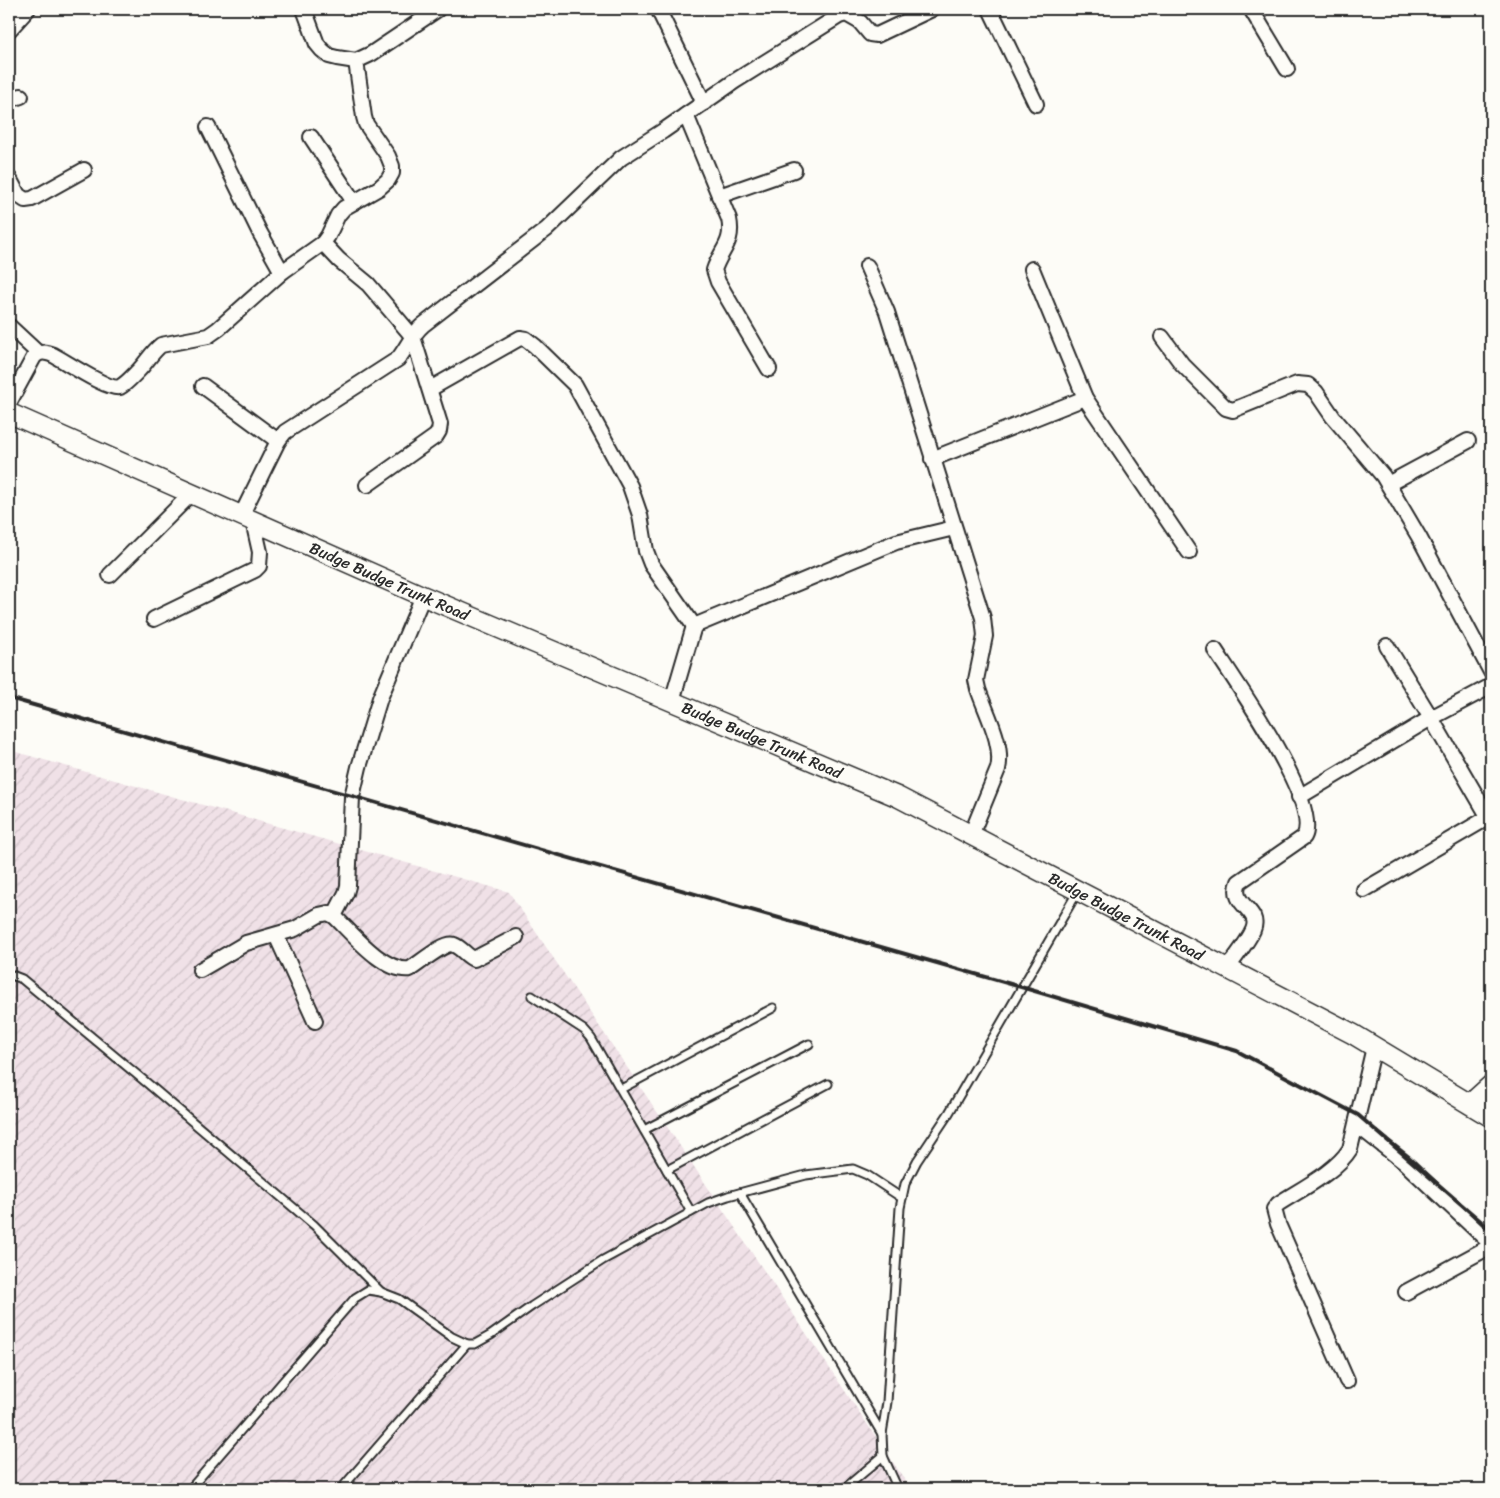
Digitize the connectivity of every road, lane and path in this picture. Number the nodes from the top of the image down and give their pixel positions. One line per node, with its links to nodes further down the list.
1 (28, 9): 8 (street)
2 (304, 9): 9 (street)
3 (438, 9): 9 (street)
4 (658, 9): 11 (street)
5 (932, 9): 11 (street)
6 (990, 9): 12 (street)
7 (1251, 9): 10 (street)
8 (9, 30)
9 (356, 61): 20 (street)
10 (1287, 68)
11 (704, 103): 13 (street)
12 (1036, 104)
13 (686, 115): 19 (street); 26 (street)
14 (208, 127): 24 (street)
15 (311, 137): 20 (street)
16 (84, 170): 18 (street)
17 (794, 170): 19 (street)
18 (9, 178)
19 (719, 196): 29 (street)
20 (354, 202): 21 (street)
21 (323, 243): 24 (street); 26 (street)
22 (867, 266): 37 (street)
23 (1032, 269): 32 (street)
24 (282, 272): 28 (street)
25 (9, 326): 28 (street)
26 (412, 337): 31 (street); 35 (street)
27 (1162, 337): 38 (street)
28 (38, 352): 33 (street)
29 (770, 369)
30 (203, 386): 35 (street)
31 (430, 390): 39 (street); 47 (street)
32 (1085, 398): 37 (street); 43 (street)
33 (9, 403)
34 (9, 413): 40 (main road, Budge Budge Trunk Road)
35 (278, 441): 41 (street)
36 (1468, 441): 38 (street)
37 (932, 459): 42 (street)
38 (1388, 484): 50 (street)
39 (368, 485)
40 (191, 494): 41 (main road, Budge Budge Trunk Road); 44 (street)
41 (247, 519): 45 (main road, Budge Budge Trunk Road); 46 (street)
42 (954, 528): 47 (street); 56 (street)
43 (1189, 552)
44 (110, 575)
45 (423, 596): 52 (main road, Budge Budge Trunk Road); 59 (street)
46 (154, 619)
47 (694, 626): 52 (street)
48 (1387, 646): 53 (street)
49 (1215, 650): 54 (street)
50 (1491, 672)
51 (1491, 686): 53 (street)
52 (672, 701): 56 (main road, Budge Budge Trunk Road)
53 (1431, 718): 54 (street); 55 (street)
54 (1299, 797): 62 (street)
55 (1490, 819): 57 (street)
56 (971, 835): 58 (main road, Budge Budge Trunk Road)
57 (1364, 890)
58 (1078, 891): 62 (main road, Budge Budge Trunk Road); 79 (lane)
59 (334, 916): 60 (street); 61 (street)
60 (276, 935): 63 (street); 67 (street)
61 (516, 937)
62 (1227, 969): 69 (main road, Budge Budge Trunk Road)
63 (200, 970)
64 (9, 974): 82 (lane)
65 (532, 996): 72 (lane)
66 (773, 1008): 72 (lane)
67 (315, 1021)
68 (809, 1044): 76 (lane)
69 (1374, 1047): 73 (main road, Budge Budge Trunk Road); 75 (street)
70 (828, 1084): 77 (lane)
71 (1491, 1085): 73 (main road)
72 (621, 1089): 76 (lane)
73 (1470, 1104): 74 (main road, Budge Budge Trunk Road)
74 (1491, 1117)
75 (1358, 1125): 81 (street); 85 (street)
76 (644, 1130): 77 (lane)
77 (667, 1170): 80 (lane)
78 (740, 1193): 79 (lane); 80 (lane); 86 (lane)
79 (902, 1198): 86 (lane)
80 (691, 1212): 84 (lane)
81 (1491, 1245): 83 (street)
82 (381, 1292): 84 (lane); 88 (lane)
83 (1406, 1292)
84 (467, 1344): 89 (lane)
85 (1347, 1381)
86 (882, 1434): 87 (lane)
87 (883, 1456): 90 (lane); 91 (lane)
88 (190, 1489)
89 (341, 1489)
90 (844, 1489)
91 (898, 1489)

